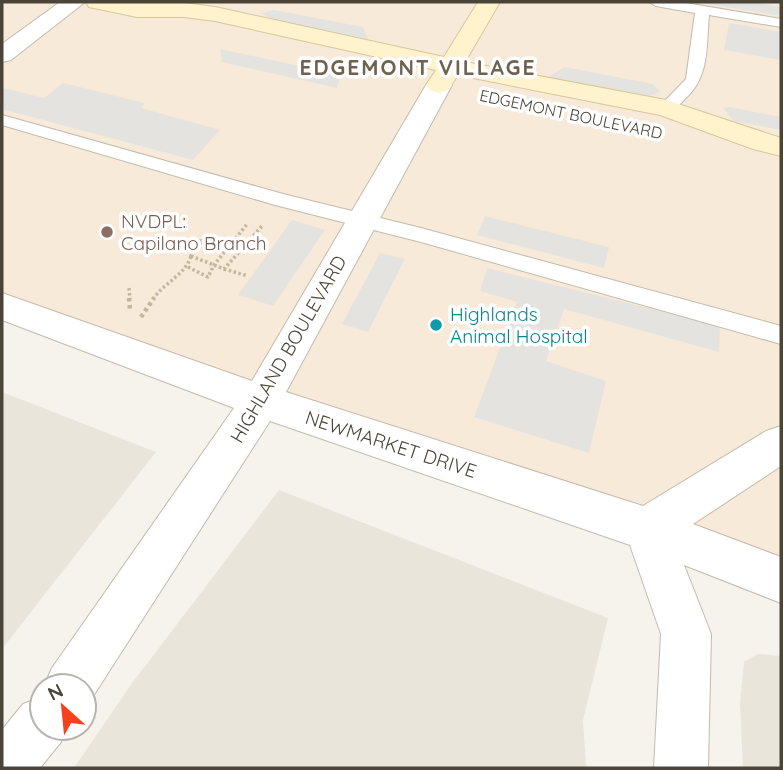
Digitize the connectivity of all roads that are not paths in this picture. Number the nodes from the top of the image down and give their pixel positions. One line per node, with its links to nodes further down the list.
1 (74, 2): 10 (street)
2 (97, 2): 6 (main road, EDGEMONT BOULEVARD)
3 (489, 2): 11 (main road, HIGHLAND BOULEVARD)
4 (656, 2): 5 (lane)
5 (703, 9): 7 (lane); 13 (lane)
6 (137, 10): 8 (main road, EDGEMONT BOULEVARD); 11 (main road, EDGEMONT BOULEVARD)
7 (781, 23)
8 (204, 36)
9 (244, 44): 11 (main road, EDGEMONT BOULEVARD)
10 (2, 55)
11 (444, 75): 13 (main road, EDGEMONT BOULEVARD); 15 (street, HIGHLAND BOULEVARD)
12 (2, 120): 15 (lane)
13 (655, 123): 14 (main road, EDGEMONT BOULEVARD)
14 (772, 145)
15 (362, 221): 17 (lane); 18 (street, HIGHLAND BOULEVARD)
16 (2, 306): 18 (street, NEWMARKET DRIVE)
17 (781, 335)
18 (261, 401): 20 (street, NEWMARKET DRIVE); 22 (street, HIGHLAND BOULEVARD)
19 (781, 444): 20 (street)
20 (647, 529): 21 (street, NEWMARKET DRIVE); 25 (street)
21 (781, 580)
22 (79, 672)
23 (28, 740): 24 (street)
24 (5, 768)
25 (681, 768)

